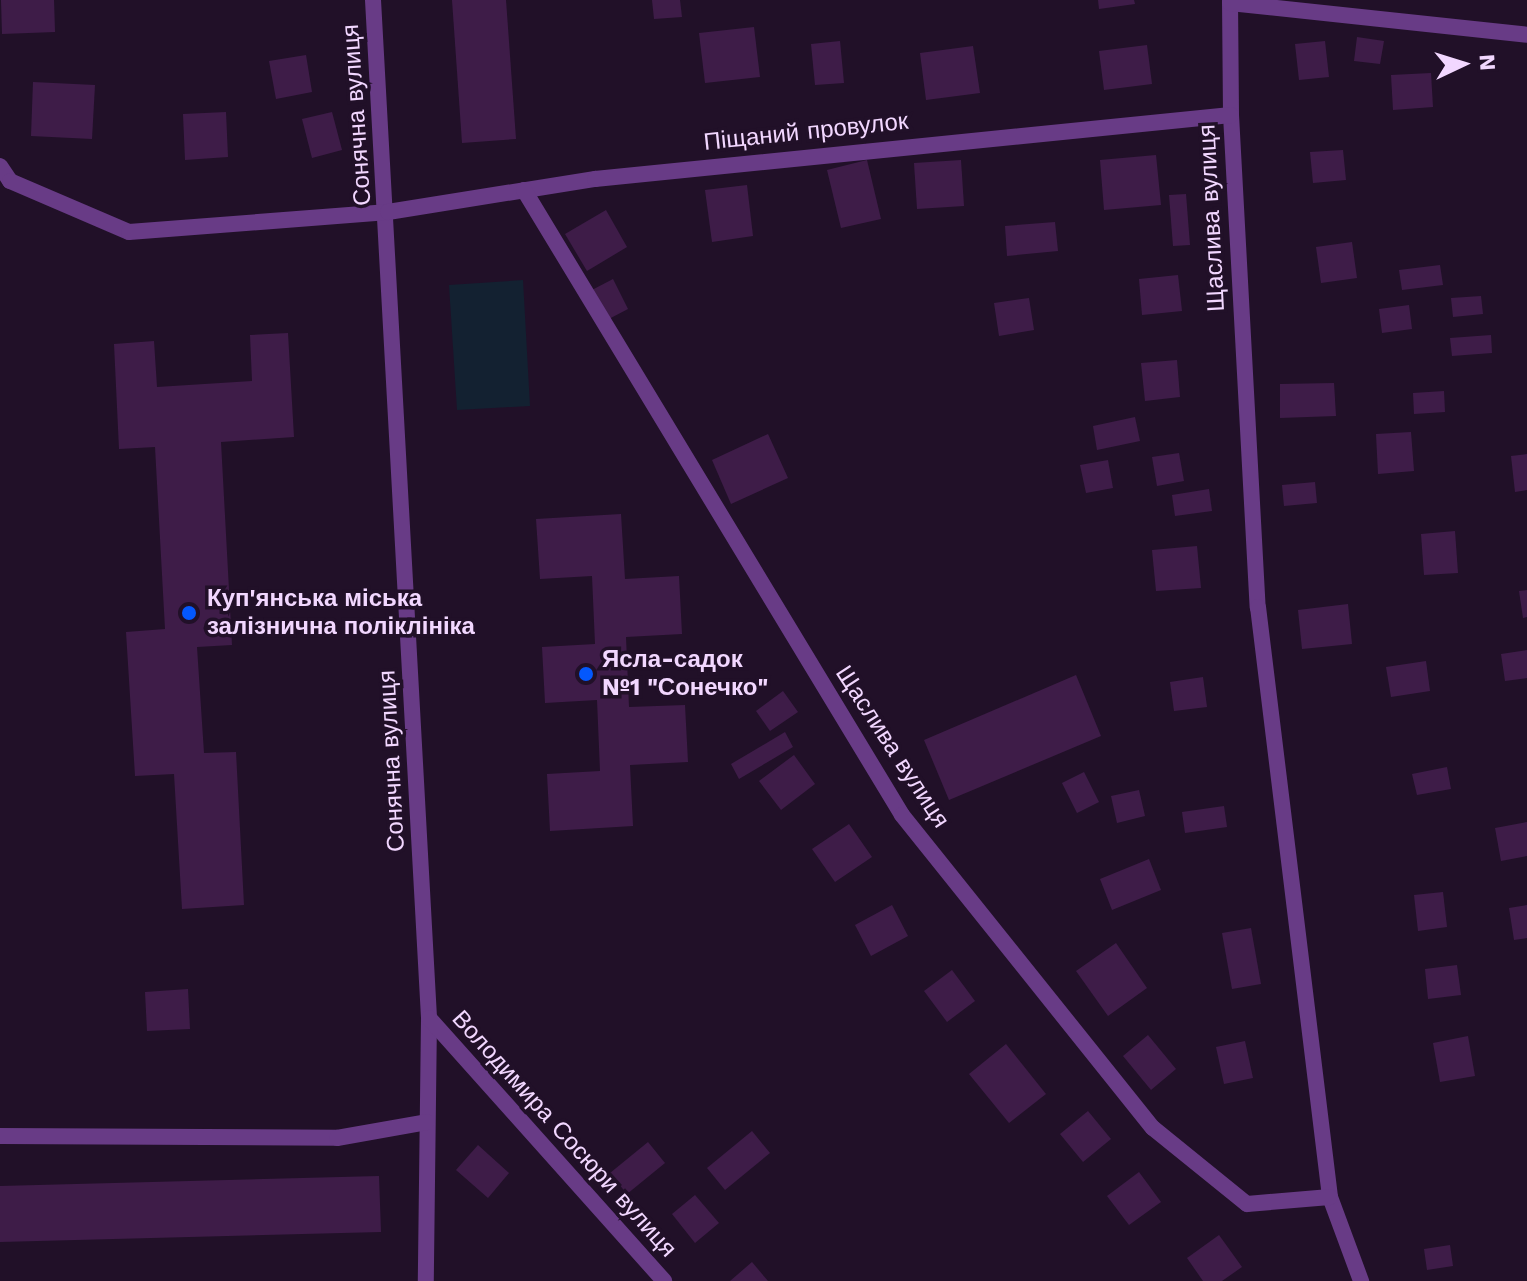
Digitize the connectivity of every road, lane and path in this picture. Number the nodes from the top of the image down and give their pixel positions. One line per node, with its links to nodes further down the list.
1 (373, 0): 7 (street, Сонячна вулиця)
2 (1230, 2): 3 (street); 4 (street, Щаслива вулиця)
3 (1527, 35)
4 (1231, 115): 6 (street, Піщаний провулок); 11 (street, Щаслива вулиця)
5 (0, 166): 7 (street, Піщаний провулок)
6 (524, 190): 7 (street, Піщаний провулок); 11 (street, Щаслива вулиця)
7 (388, 212): 8 (street, Сонячна вулиця)
8 (429, 1018): 9 (street, Сонячна вулиця); 13 (street, Володимира Сосюри вулиця)
9 (427, 1122): 10 (street); 12 (street, Сонячна вулиця)
10 (0, 1136)
11 (1330, 1197): 14 (street, Щаслива вулиця)
12 (426, 1281)
13 (664, 1281)
14 (1361, 1281)

